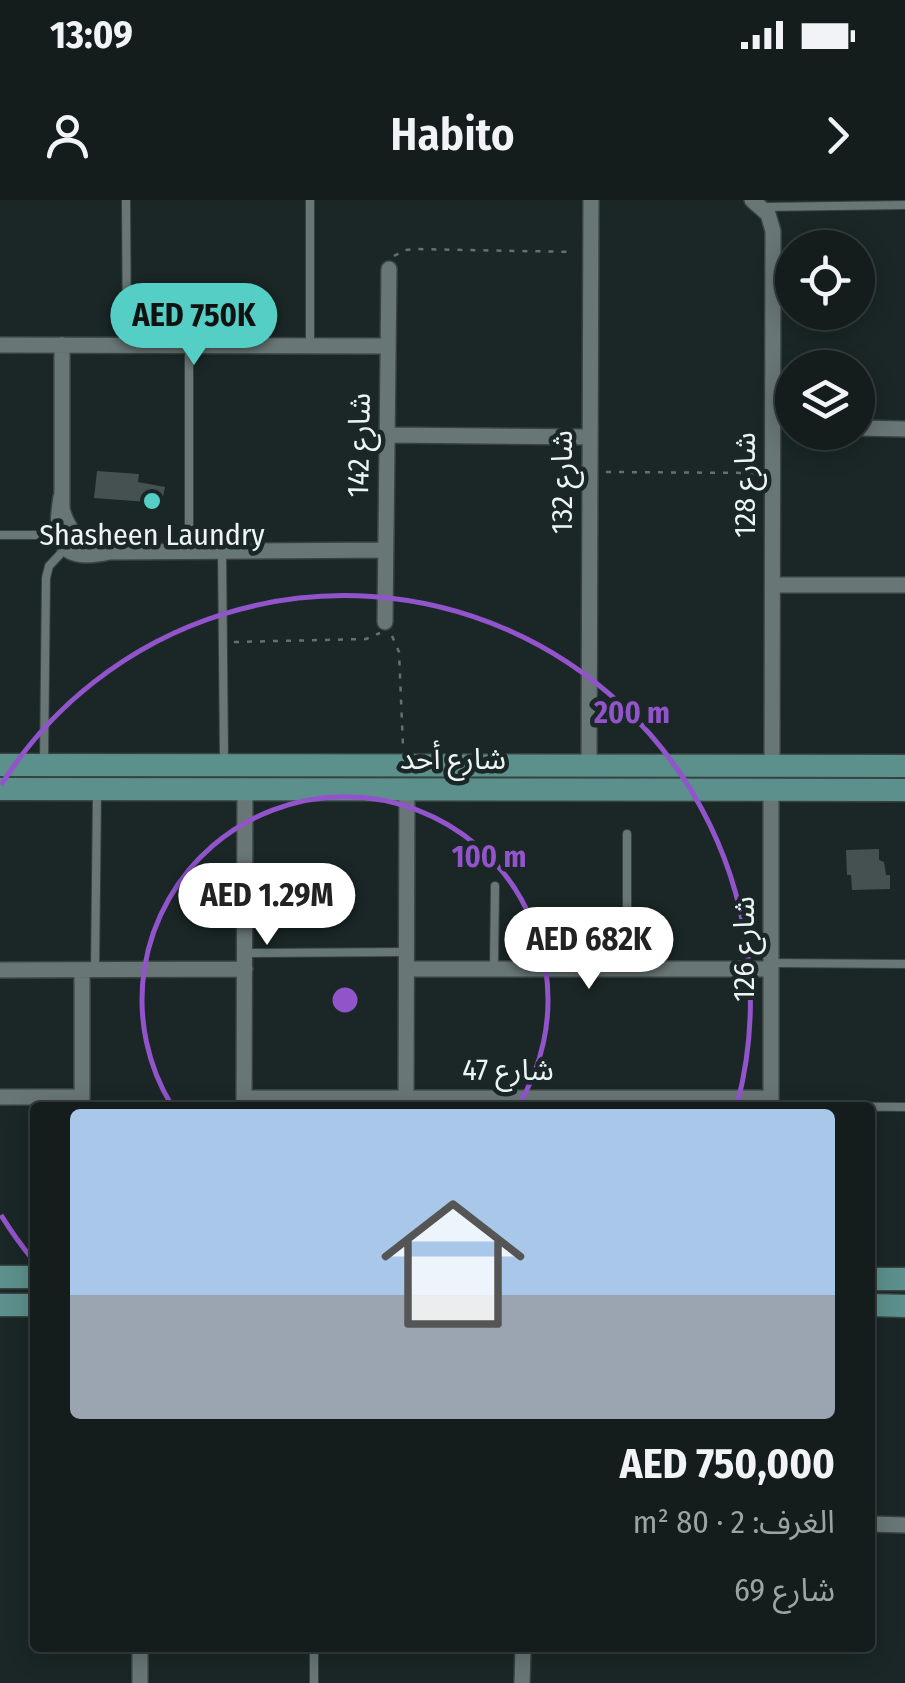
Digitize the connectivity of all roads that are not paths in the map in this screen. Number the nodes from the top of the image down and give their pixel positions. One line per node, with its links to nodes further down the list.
1 (126, 200): 10 (lane)
2 (310, 200): 12 (lane)
3 (591, 200): 18 (street, شارع 132)
4 (793, 203): 5 (lane); 6 (lane)
5 (758, 204): 14 (street, شارع 128)
6 (905, 205)
7 (388, 269): 13 (street, شارع 142)
8 (0, 345): 9 (street)
9 (62, 345): 10 (street); 19 (street)
10 (128, 345): 11 (street)
11 (189, 346): 12 (street); 24 (lane)
12 (310, 346): 13 (street)
13 (388, 346): 17 (street, شارع 142)
14 (773, 427): 26 (street, شارع 128)
15 (875, 428): 16 (street)
16 (905, 428)
17 (387, 435): 18 (street); 22 (street, شارع 142)
18 (590, 438): 29 (street, شارع 132)
19 (61, 497): 21 (street); 23 (street)
20 (0, 535): 21 (lane)
21 (62, 541): 23 (street); 31 (lane)
22 (386, 550): 25 (street); 28 (street, شارع 142)
23 (110, 552): 24 (street)
24 (190, 552): 25 (street)
25 (222, 552): 32 (lane)
26 (772, 585): 27 (street); 33 (street, شارع 128)
27 (905, 585)
28 (384, 625)
29 (589, 764): 33 (street, شارع أحد); 35 (street, شارع أحد)
30 (0, 765): 31 (street, شارع أحد)
31 (36, 765): 32 (street, شارع أحد); 39 (street)
32 (224, 765): 35 (street, شارع أحد)
33 (761, 766): 34 (street, شارع أحد); 41 (street)
34 (905, 766)
35 (337, 777): 36 (street, شارع أحد); 37 (street, شارع أحد)
36 (245, 789): 40 (street, شارع أحد); 45 (street)
37 (407, 789): 41 (street, شارع أحد); 46 (street)
38 (0, 790): 39 (street, شارع أحد)
39 (29, 790): 40 (street, شارع أحد)
40 (97, 790): 52 (lane)
41 (760, 790): 42 (street, شارع أحد); 48 (street, شارع 126)
42 (905, 790)
43 (627, 834): 50 (lane)
44 (494, 886): 49 (lane)
45 (245, 961): 46 (lane); 52 (street); 56 (street)
46 (406, 961): 49 (street); 54 (street)
47 (905, 964): 48 (lane)
48 (771, 966): 50 (street); 59 (street, شارع 126)
49 (494, 969): 50 (street)
50 (627, 969)
51 (0, 970): 52 (street)
52 (89, 970): 55 (street)
53 (0, 1097): 55 (street)
54 (406, 1098): 57 (street, شارع 47); 58 (street, شارع 47)
55 (82, 1102)
56 (244, 1102)
57 (276, 1102)
58 (493, 1102)
59 (772, 1102)
60 (875, 1106): 61 (lane)
61 (905, 1107)
62 (0, 1277): 63 (street)
63 (30, 1278)
64 (875, 1278): 65 (street)
65 (905, 1278)
66 (30, 1304): 67 (street)
67 (0, 1305)
68 (875, 1305): 69 (street)
69 (905, 1306)
70 (875, 1524): 71 (street)
71 (905, 1524)
72 (140, 1652): 75 (street)
73 (314, 1652): 76 (lane)
74 (523, 1652): 77 (street)
75 (140, 1683)
76 (314, 1683)
77 (522, 1683)

